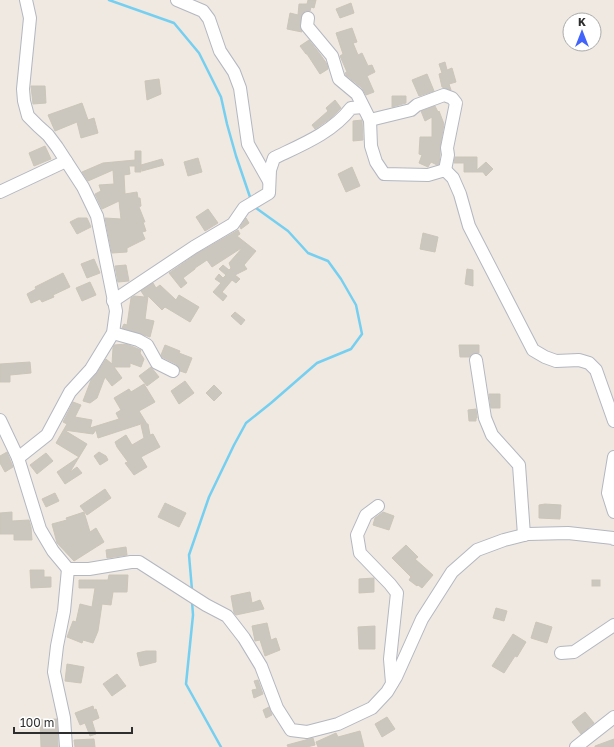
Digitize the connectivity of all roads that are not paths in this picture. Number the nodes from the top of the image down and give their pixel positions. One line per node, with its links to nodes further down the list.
1 (26, 0): 6 (street)
2 (177, 0): 8 (street)
3 (308, 18): 4 (street)
4 (363, 108): 5 (street); 8 (street)
5 (370, 120): 7 (street); 7 (street)
6 (66, 161): 9 (street); 10 (street)
7 (445, 170): 15 (street)
8 (269, 181): 10 (street)
9 (0, 192)
10 (113, 301): 11 (street)
11 (113, 333): 13 (street); 17 (street)
12 (476, 360): 20 (street)
13 (173, 371)
14 (0, 420): 17 (street)
15 (614, 421)
16 (614, 457): 19 (street)
17 (18, 458): 22 (street)
18 (378, 506): 25 (street)
19 (614, 512)
20 (524, 535): 21 (street); 25 (street)
21 (614, 539)
22 (68, 569): 25 (street); 27 (street)
23 (614, 625): 24 (street)
24 (561, 653)
25 (392, 684)
26 (614, 717): 28 (street)
27 (66, 747)
28 (576, 747)

